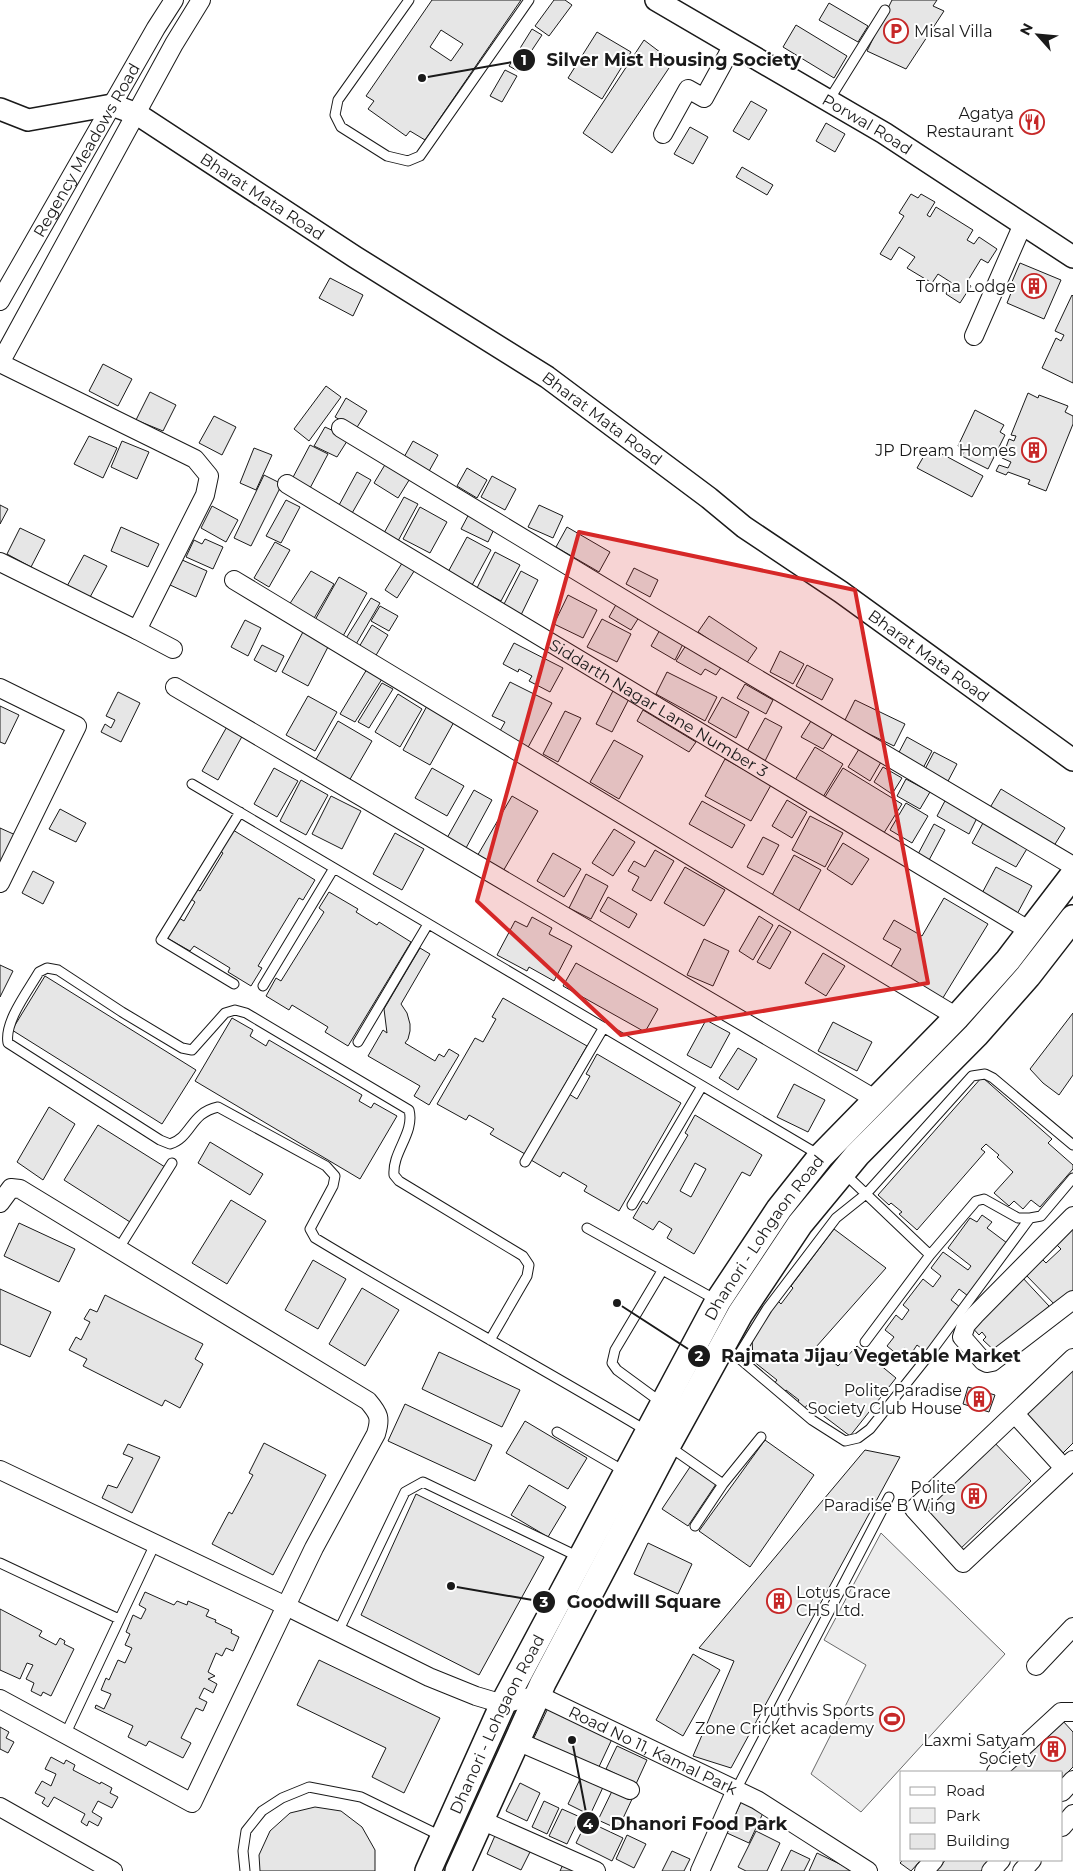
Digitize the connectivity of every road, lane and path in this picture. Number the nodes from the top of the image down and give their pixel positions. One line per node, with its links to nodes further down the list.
1 (174, 0): 9 (street, Regency Meadows Road)
2 (201, 0): 11 (street)
3 (409, 0): 4 (lane)
4 (529, 0)
5 (656, 0): 7 (street, Porwal Road)
6 (885, 10): 8 (lane)
7 (733, 45): 8 (street, Porwal Road); 12 (street)
8 (828, 100): 13 (street, Porwal Road)
9 (112, 105): 10 (street); 11 (street, Bharat Mata Road); 15 (street, Regency Meadows Road)
10 (0, 109)
11 (137, 114): 17 (street); 26 (street, Bharat Mata Road)
12 (663, 134)
13 (1023, 224): 14 (street, Porwal Road); 16 (street)
14 (1073, 257)
15 (0, 301)
16 (974, 336)
17 (0, 363): 22 (street)
18 (341, 428): 29 (street)
19 (286, 484): 35 (street, Siddarth Nagar Lane Number 3)
20 (0, 562): 22 (street)
21 (234, 580): 38 (street)
22 (137, 630): 23 (street)
23 (173, 649)
24 (175, 687): 42 (street)
25 (0, 688): 32 (street)
26 (1073, 760)
27 (192, 784): 28 (lane)
28 (240, 812): 30 (lane); 36 (lane)
29 (1073, 866)
30 (334, 868): 34 (lane); 37 (lane)
31 (1073, 875): 35 (main road, Dhanori - Lohgaon Road)
32 (0, 883)
33 (1073, 918): 46 (main road, Dhanori - Lohgaon Road)
34 (428, 924): 39 (lane); 40 (lane)
35 (1030, 931): 38 (main road, Dhanori - Lohgaon Road)
36 (234, 984)
37 (263, 986)
38 (957, 1017): 42 (main road, Dhanori - Lohgaon Road)
39 (604, 1027): 41 (lane); 44 (lane)
40 (358, 1042)
41 (702, 1086): 46 (lane); 50 (lane)
42 (875, 1099): 46 (main road, Dhanori - Lohgaon Road)
43 (1073, 1145): 48 (lane)
44 (525, 1162)
45 (172, 1163): 54 (lane)
46 (832, 1164): 48 (lane); 58 (main road, Dhanori - Lohgaon Road); 61 (main road, Dhanori - Lohgaon Road)
47 (1073, 1178): 52 (lane)
48 (866, 1194): 55 (lane); 61 (lane)
49 (1, 1200): 54 (street)
50 (632, 1204)
51 (1073, 1216): 57 (street)
52 (1030, 1218): 55 (lane); 61 (lane)
53 (588, 1228): 56 (lane)
54 (119, 1248): 77 (street)
55 (930, 1256): 60 (lane)
56 (662, 1270): 58 (lane); 63 (lane)
57 (1073, 1300)
58 (718, 1301): 63 (main road, Dhanori - Lohgaon Road)
59 (490, 1340): 59 (lane); 67 (lane)
60 (865, 1342)
61 (730, 1351): 67 (main road, Dhanori - Lohgaon Road)
62 (1073, 1358): 64 (street)
63 (664, 1404): 67 (main road, Dhanori - Lohgaon Road)
64 (1015, 1414): 68 (street); 68 (street)
65 (557, 1432): 70 (lane)
66 (761, 1437): 71 (lane)
67 (658, 1439): 70 (main road, Dhanori - Lohgaon Road); 71 (lane); 82 (main road, Dhanori - Lohgaon Road)
68 (1069, 1464)
69 (0, 1470): 74 (street)
70 (627, 1473): 75 (main road, Dhanori - Lohgaon Road)
71 (723, 1484): 73 (lane)
72 (889, 1497): 91 (lane)
73 (695, 1526)
74 (155, 1544): 77 (street); 78 (lane)
75 (581, 1558): 80 (lane); 84 (main road, Dhanori - Lohgaon Road)
76 (0, 1563): 78 (lane)
77 (286, 1606): 80 (street); 86 (street)
78 (119, 1619): 86 (lane)
79 (1073, 1628): 81 (street)
80 (338, 1632): 84 (street)
81 (1036, 1666)
82 (538, 1695): 84 (street); 87 (main road, Dhanori - Lohgaon Road); 91 (street, Road No 11, Kamal Park)
83 (0, 1699): 86 (street)
84 (502, 1704): 97 (main road, Dhanori - Lohgaon Road)
85 (1073, 1712): 88 (street)
86 (65, 1735)
87 (517, 1741): 90 (street); 95 (main road, Dhanori - Lohgaon Road)
88 (997, 1771)
89 (1073, 1780): 92 (street)
90 (630, 1790)
91 (736, 1790): 106 (street); 107 (street, Road No 11, Kamal Park)
92 (1063, 1791)
93 (0, 1806): 101 (street)
94 (1073, 1814): 96 (street)
95 (481, 1820): 104 (main road, Dhanori - Lohgaon Road); 105 (street)
96 (1063, 1826)
97 (443, 1837): 102 (lane); 103 (main road, Dhanori - Lohgaon Road)
98 (933, 1861): 108 (street)
99 (1000, 1861): 109 (street)
100 (1031, 1861): 110 (street)
101 (113, 1871)
102 (245, 1871)
103 (428, 1871)
104 (458, 1871)
105 (596, 1871)
106 (700, 1871)
107 (868, 1871)
108 (924, 1871)
109 (991, 1871)
110 (1022, 1871)

